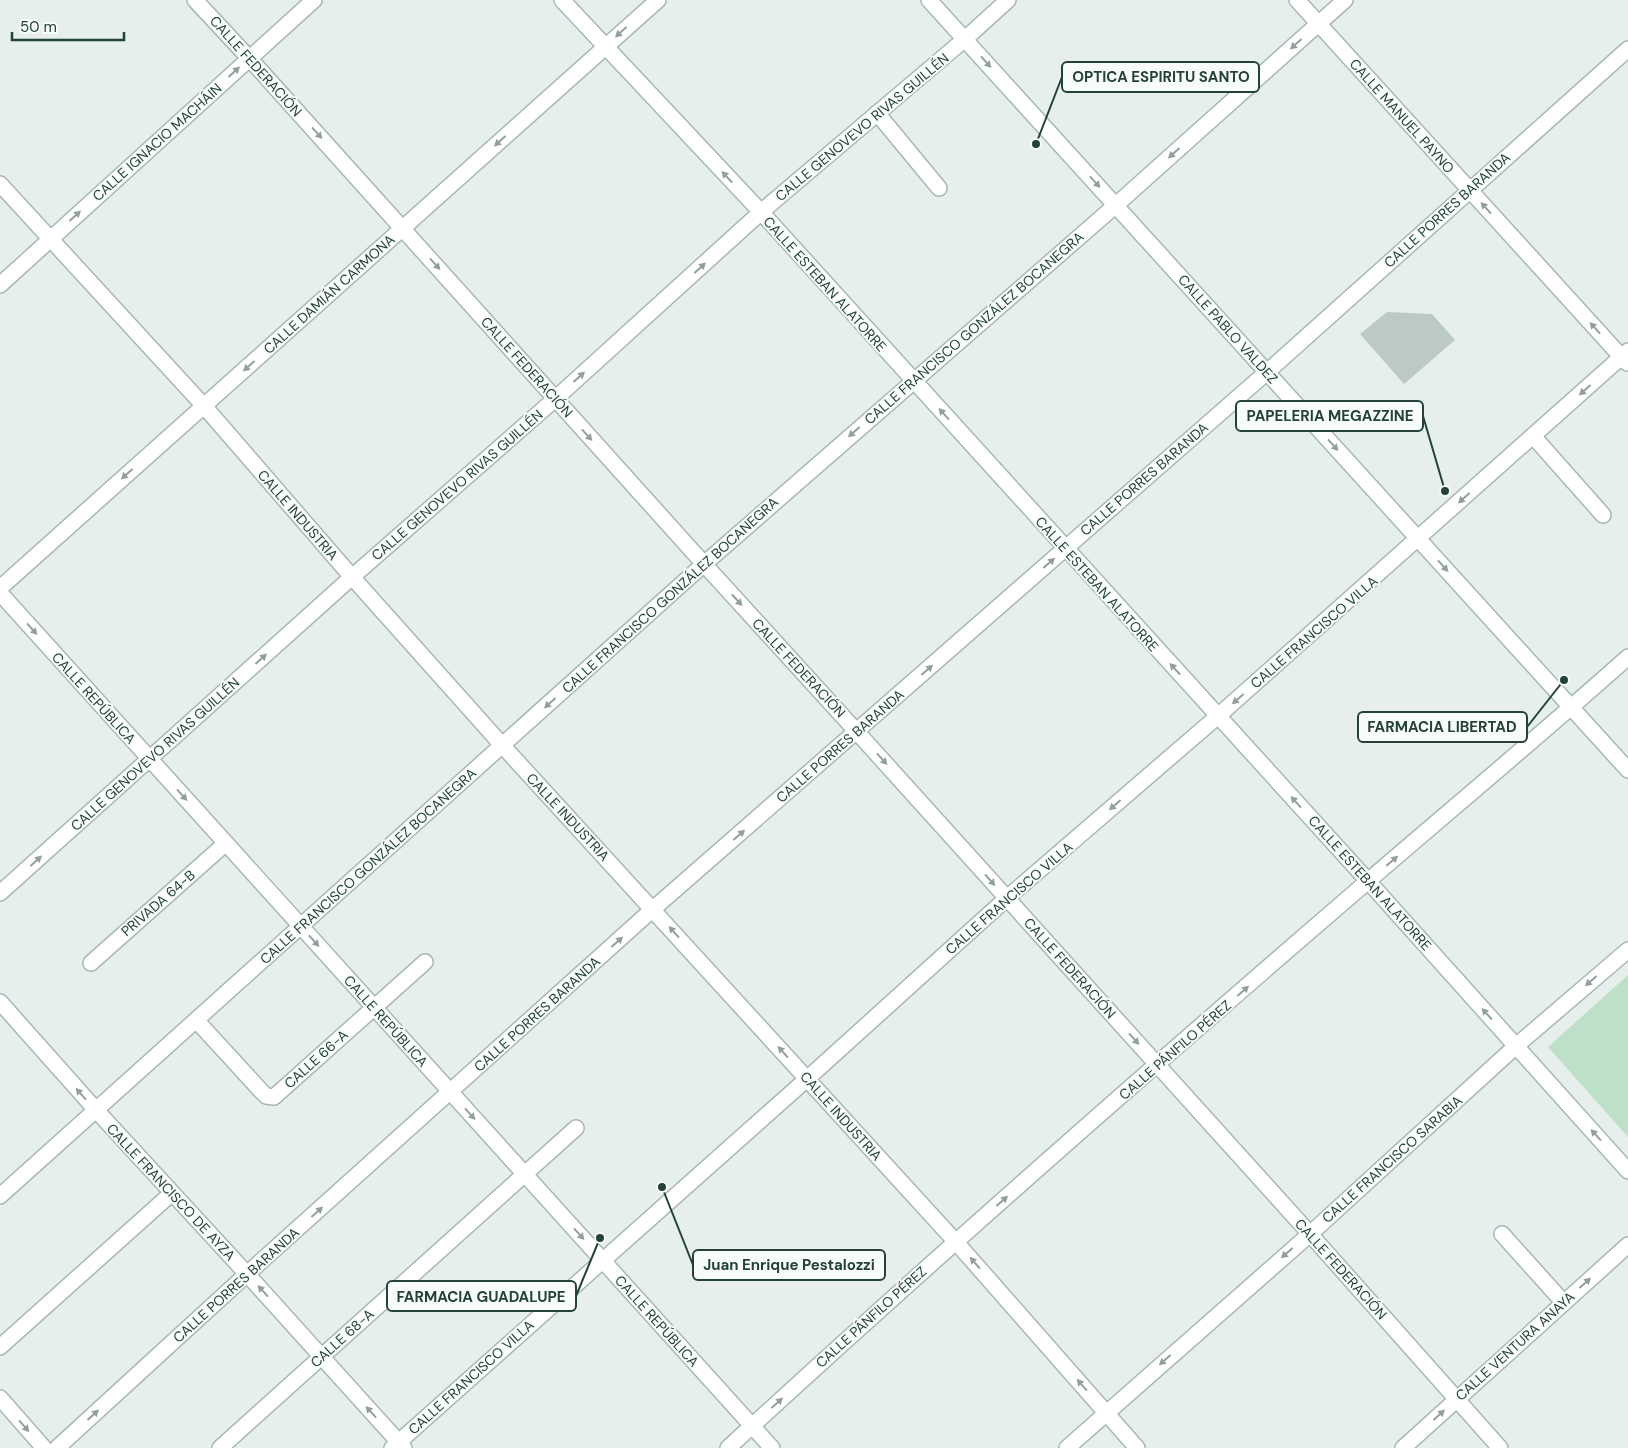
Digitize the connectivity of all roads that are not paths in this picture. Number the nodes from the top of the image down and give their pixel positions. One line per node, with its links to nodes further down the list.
1 (195, 0): 13 (street, CALLE FEDERACIÓN)
2 (314, 0): 13 (street, CALLE IGNACIO MACHÁIN)
3 (562, 0): 11 (street, CALLE ESTEBAN ALATORRE)
4 (658, 0): 11 (street, CALLE DAMIÁN CARMONA, one-way to 11)
5 (929, 0): 10 (street, CALLE PABLO VALDEZ)
6 (1008, 0): 10 (street, CALLE GENOVEVO RIVAS GUILLÉN)
7 (1297, 0): 9 (street, CALLE MANUEL PAYNO)
8 (1345, 0): 9 (street, CALLE FRANCISCO GONZÁLEZ BOCANEGRA)
9 (1319, 24): 17 (street, CALLE MANUEL PAYNO); 18 (street, CALLE FRANCISCO GONZÁLEZ BOCANEGRA, one-way to 18)
10 (965, 39): 14 (street, CALLE GENOVEVO RIVAS GUILLÉN); 18 (street, CALLE PABLO VALDEZ, one-way to 18)
11 (605, 47): 19 (street, CALLE ESTEBAN ALATORRE, one-way to 11); 20 (street, CALLE DAMIÁN CARMONA, one-way to 20)
12 (1628, 49): 17 (street, CALLE PORRES BARANDA)
13 (249, 58): 20 (street, CALLE FEDERACIÓN, one-way to 20); 21 (street, CALLE IGNACIO MACHÁIN, one-way to 13)
14 (877, 113): 16 (street); 19 (street, CALLE GENOVEVO RIVAS GUILLÉN)
15 (0, 184): 21 (street, CALLE INDUSTRIA)
16 (938, 188)
17 (1470, 190): 23 (street, CALLE MANUEL PAYNO, one-way to 17); 24 (street, CALLE PORRES BARANDA)
18 (1116, 205): 24 (street, CALLE PABLO VALDEZ); 25 (street, CALLE FRANCISCO GONZÁLEZ BOCANEGRA)
19 (761, 212): 25 (street, CALLE ESTEBAN ALATORRE); 26 (street, CALLE GENOVEVO RIVAS GUILLÉN, one-way to 19)
20 (402, 228): 26 (street, CALLE FEDERACIÓN, one-way to 26); 27 (street, CALLE DAMIÁN CARMONA, one-way to 27)
21 (50, 239): 22 (street, CALLE IGNACIO MACHÁIN); 27 (street, CALLE INDUSTRIA)
22 (0, 285)
23 (1626, 358): 28 (street, CALLE FRANCISCO VILLA, one-way to 28)
24 (1267, 372): 30 (street, CALLE PABLO VALDEZ, one-way to 30); 31 (street, CALLE PORRES BARANDA)
25 (913, 381): 31 (street, CALLE ESTEBAN ALATORRE, one-way to 25); 32 (street, CALLE FRANCISCO GONZÁLEZ BOCANEGRA, one-way to 32)
26 (555, 399): 32 (street, CALLE FEDERACIÓN, one-way to 32); 33 (street, CALLE GENOVEVO RIVAS GUILLÉN)
27 (204, 406): 33 (street, CALLE INDUSTRIA); 34 (street, CALLE DAMIÁN CARMONA, one-way to 34)
28 (1533, 436): 29 (street); 30 (street, CALLE FRANCISCO VILLA, one-way to 30)
29 (1603, 514)
30 (1418, 539): 37 (street, CALLE PABLO VALDEZ, one-way to 37); 38 (street, CALLE FRANCISCO VILLA, one-way to 38)
31 (1065, 549): 38 (street, CALLE ESTEBAN ALATORRE, one-way to 31); 39 (street, CALLE PORRES BARANDA, one-way to 31)
32 (704, 564): 39 (street, CALLE FEDERACIÓN, one-way to 39); 40 (street, CALLE FRANCISCO GONZÁLEZ BOCANEGRA, one-way to 40)
33 (352, 577): 40 (street, CALLE INDUSTRIA); 41 (street, CALLE GENOVEVO RIVAS GUILLÉN, one-way to 33)
34 (0, 588)
35 (0, 593): 41 (street, CALLE REPÚBLICA, one-way to 41)
36 (1628, 657): 37 (street, CALLE PÁNFILO PÉREZ)
37 (1572, 708): 42 (street, CALLE PABLO VALDEZ); 44 (street, CALLE PÁNFILO PÉREZ, one-way to 37)
38 (1218, 716): 44 (street, CALLE ESTEBAN ALATORRE, one-way to 38); 46 (street, CALLE FRANCISCO VILLA, one-way to 46)
39 (857, 732): 46 (street, CALLE FEDERACIÓN, one-way to 46); 47 (street, CALLE PORRES BARANDA, one-way to 39)
40 (502, 745): 47 (street, CALLE INDUSTRIA); 48 (street, CALLE FRANCISCO GONZÁLEZ BOCANEGRA)
41 (149, 758): 43 (street, CALLE REPÚBLICA, one-way to 43); 45 (street, CALLE GENOVEVO RIVAS GUILLÉN, one-way to 41)
42 (1628, 770)
43 (226, 843): 48 (street, CALLE REPÚBLICA); 51 (street, PRIVADA 64-B)
44 (1368, 881): 55 (street, CALLE ESTEBAN ALATORRE, one-way to 44); 56 (street, CALLE PÁNFILO PÉREZ, one-way to 44)
45 (0, 894)
46 (1007, 898): 56 (street, CALLE FEDERACIÓN, one-way to 56); 57 (street, CALLE FRANCISCO VILLA)
47 (653, 909): 57 (street, CALLE INDUSTRIA, one-way to 47); 58 (street, CALLE PORRES BARANDA, one-way to 47)
48 (301, 926): 53 (street, CALLE REPÚBLICA, one-way to 53); 54 (street, CALLE FRANCISCO GONZÁLEZ BOCANEGRA)
49 (1628, 950): 55 (street, CALLE FRANCISCO SARABIA, one-way to 55)
50 (425, 962): 53 (street)
51 (91, 963)
52 (0, 1002): 59 (street, CALLE FRANCISCO DE AYZA, one-way to 52)
53 (374, 1008): 54 (street, CALLE 66-A); 58 (street, CALLE REPÚBLICA)
54 (196, 1020): 59 (street, CALLE FRANCISCO GONZÁLEZ BOCANEGRA)
55 (1516, 1046): 61 (street, CALLE ESTEBAN ALATORRE, one-way to 55); 65 (street, CALLE FRANCISCO SARABIA)
56 (1158, 1065): 65 (street, CALLE FEDERACIÓN); 67 (street, CALLE PÁNFILO PÉREZ, one-way to 56)
57 (808, 1078): 67 (street, CALLE INDUSTRIA); 69 (street, CALLE FRANCISCO VILLA)
58 (450, 1092): 62 (street, CALLE REPÚBLICA, one-way to 62); 70 (street, CALLE PORRES BARANDA, one-way to 58)
59 (96, 1110): 63 (street, CALLE FRANCISCO DE AYZA); 64 (street, CALLE FRANCISCO GONZÁLEZ BOCANEGRA)
60 (576, 1128): 62 (street, CALLE 68-A)
61 (1628, 1171)
62 (524, 1174): 69 (street, CALLE REPÚBLICA, one-way to 69); 73 (street, CALLE 68-A)
63 (172, 1193): 70 (street, CALLE FRANCISCO DE AYZA); 72 (street)
64 (0, 1196)
65 (1310, 1234): 75 (street, CALLE FEDERACIÓN); 76 (street, CALLE FRANCISCO SARABIA, one-way to 76)
66 (1502, 1234): 71 (street)
67 (955, 1241): 76 (street, CALLE INDUSTRIA, one-way to 67); 77 (street, CALLE PÁNFILO PÉREZ, one-way to 67)
68 (1628, 1245): 71 (street, CALLE VENTURA ANAYA, one-way to 68)
69 (603, 1261): 77 (street, CALLE REPÚBLICA); 78 (street, CALLE FRANCISCO VILLA)
70 (247, 1274): 73 (street, CALLE FRANCISCO DE AYZA, one-way to 70); 80 (street, CALLE PORRES BARANDA, one-way to 70)
71 (1564, 1303): 75 (street, CALLE VENTURA ANAYA)
72 (0, 1347)
73 (322, 1357): 78 (street, CALLE FRANCISCO DE AYZA, one-way to 73); 81 (street, CALLE 68-A)
74 (0, 1398): 79 (street, one-way to 79)
75 (1457, 1399): 86 (street, CALLE VENTURA ANAYA, one-way to 75); 87 (street, CALLE FEDERACIÓN)
76 (1106, 1413): 84 (street, CALLE FRANCISCO SARABIA); 85 (street, CALLE INDUSTRIA)
77 (752, 1426): 82 (street, CALLE PÁNFILO PÉREZ); 83 (street, CALLE REPÚBLICA)
78 (398, 1446)
79 (44, 1448)
80 (56, 1448)
81 (220, 1448)
82 (728, 1448)
83 (772, 1448)
84 (1067, 1448)
85 (1137, 1448)
86 (1403, 1448)
87 (1500, 1448)

